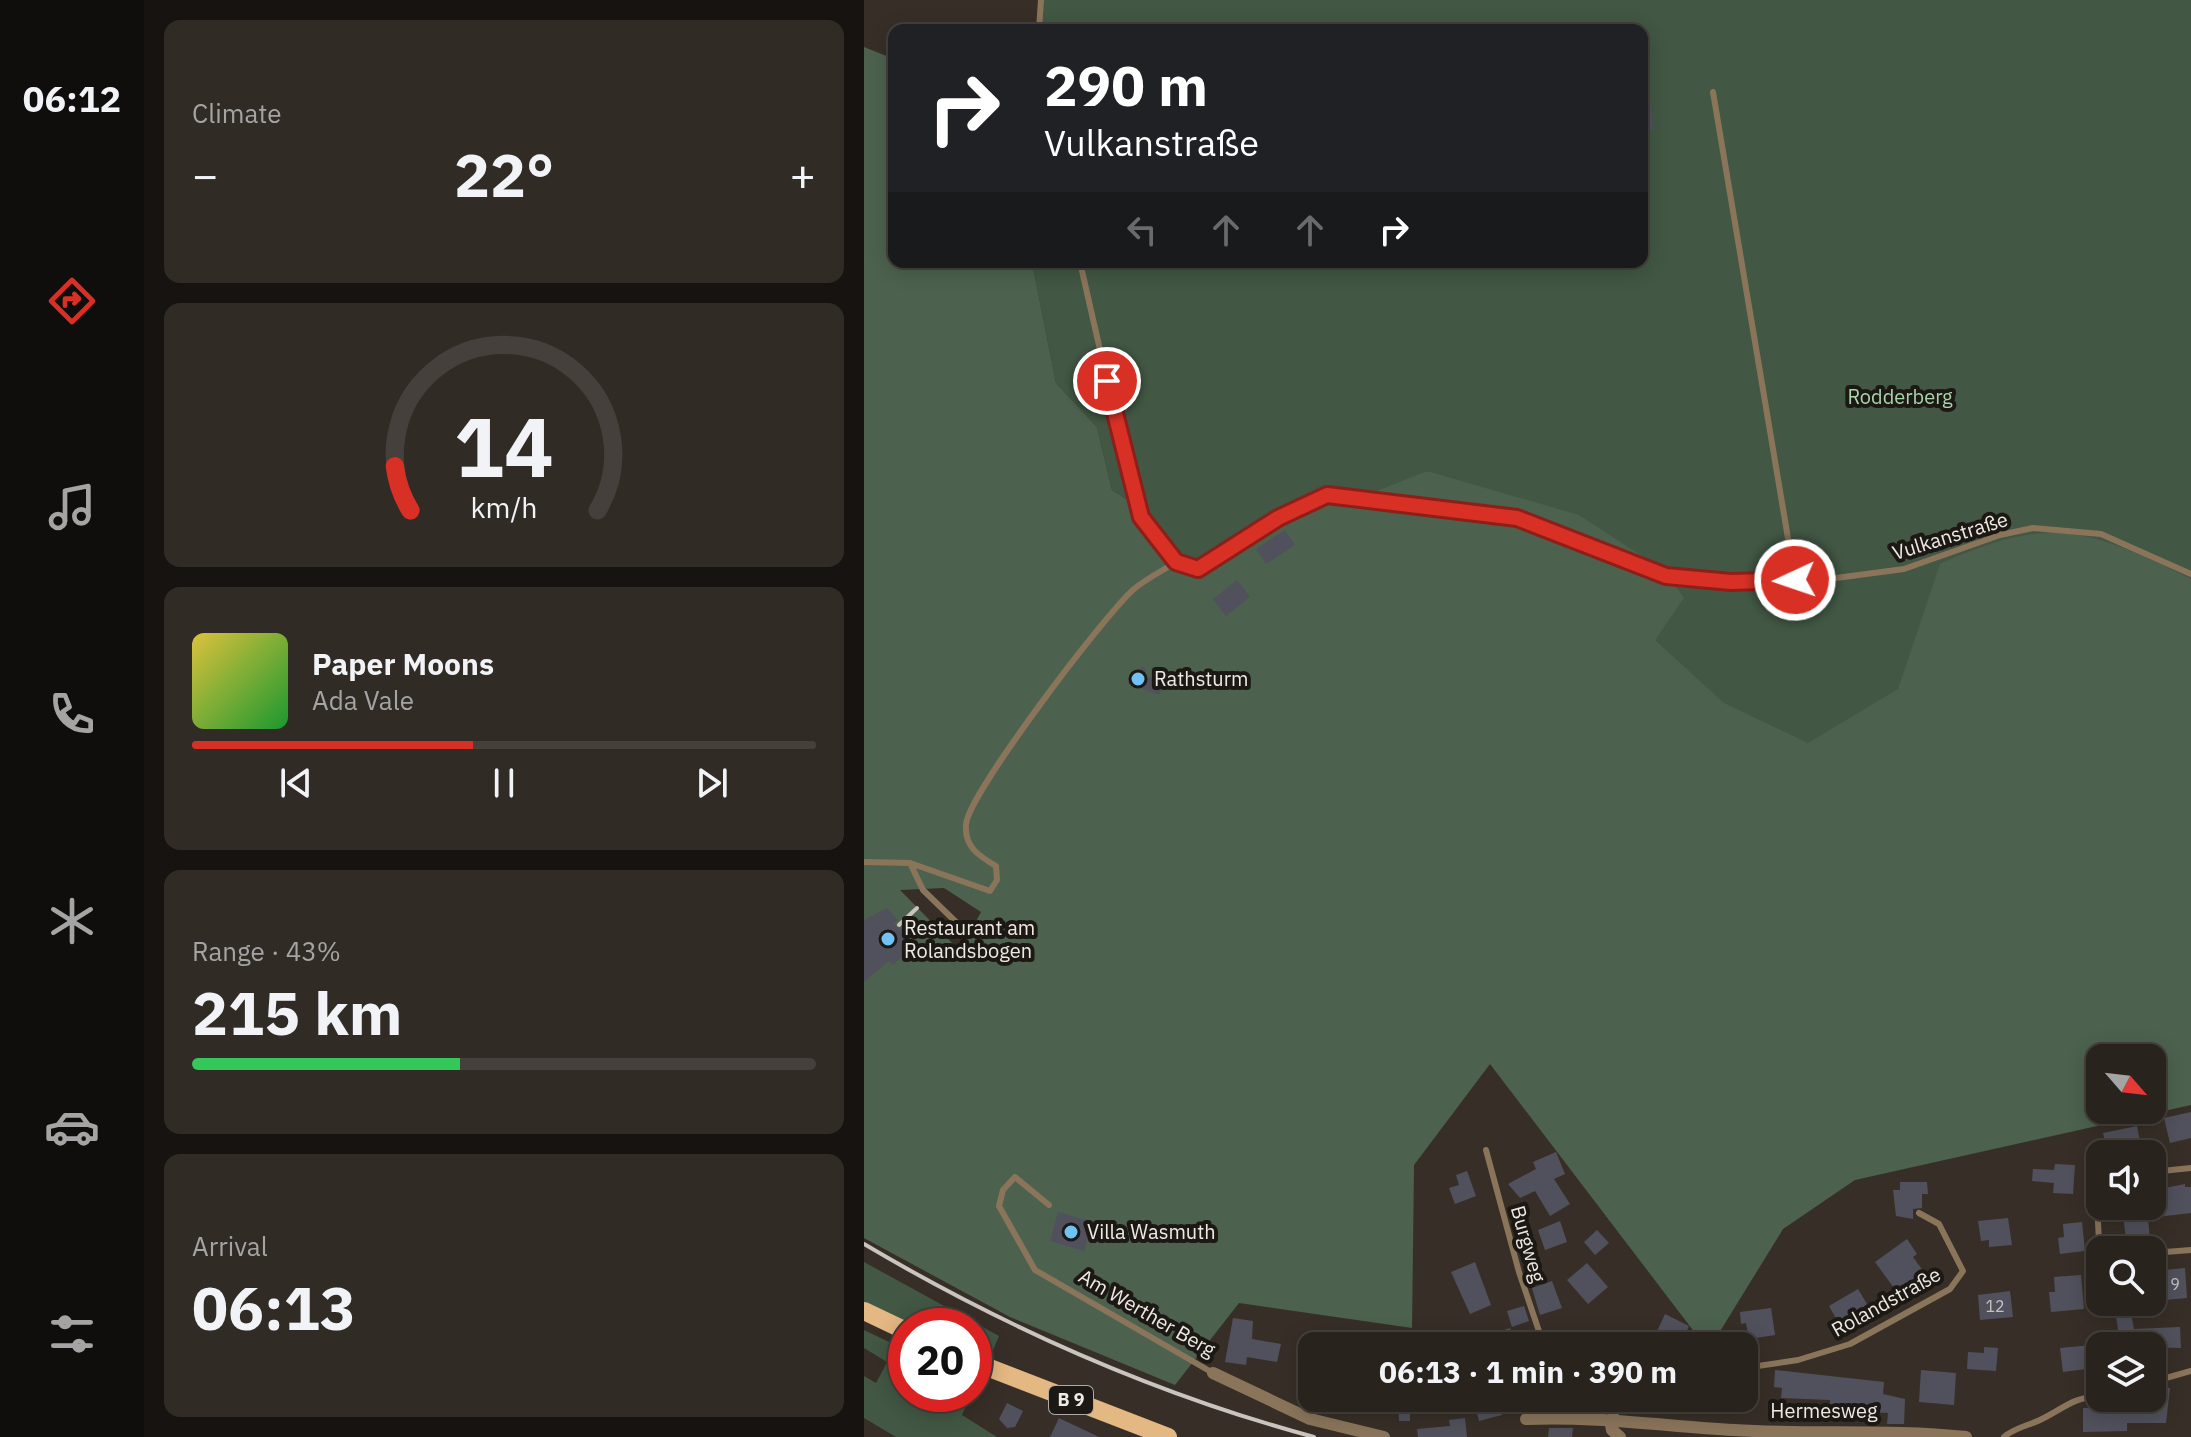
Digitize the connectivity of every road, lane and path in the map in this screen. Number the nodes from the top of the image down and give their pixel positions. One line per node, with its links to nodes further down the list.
1 (1041, 0): 2 (lane)
2 (1039, 24)
3 (1713, 92): 7 (lane)
4 (1081, 268): 5 (lane)
5 (1176, 562): 7 (lane, Vulkanstraße); 9 (lane)
6 (2191, 574): 7 (lane, Vulkanstraße)
7 (1795, 580)
8 (864, 862): 9 (lane)
9 (910, 863): 10 (lane)
10 (958, 924)
11 (1486, 1150): 20 (lane, Burgweg)
12 (2191, 1168): 13 (lane)
13 (2166, 1171)
14 (1049, 1205): 24 (lane, Am Werther Berg)
15 (1919, 1213): 21 (lane, Rolandstraße)
16 (2191, 1250): 17 (lane)
17 (2166, 1252)
18 (864, 1311): 19 (main road)
19 (888, 1322)
20 (1539, 1332)
21 (1758, 1366)
22 (992, 1369): 32 (main road, B 9)
23 (2191, 1371): 25 (lane)
24 (1213, 1373): 33 (street, Am Werther Berg)
25 (2166, 1378)
26 (2086, 1397): 36 (lane)
27 (1576, 1412): 29 (lane)
28 (1617, 1412): 31 (lane)
29 (1580, 1418): 30 (street, Hermesweg); 31 (street, Hermesweg)
30 (1526, 1419)
31 (1610, 1420): 34 (street); 35 (street, Hermesweg)
32 (1168, 1437)
33 (1384, 1437)
34 (1620, 1437)
35 (1966, 1437)
36 (2004, 1437)

